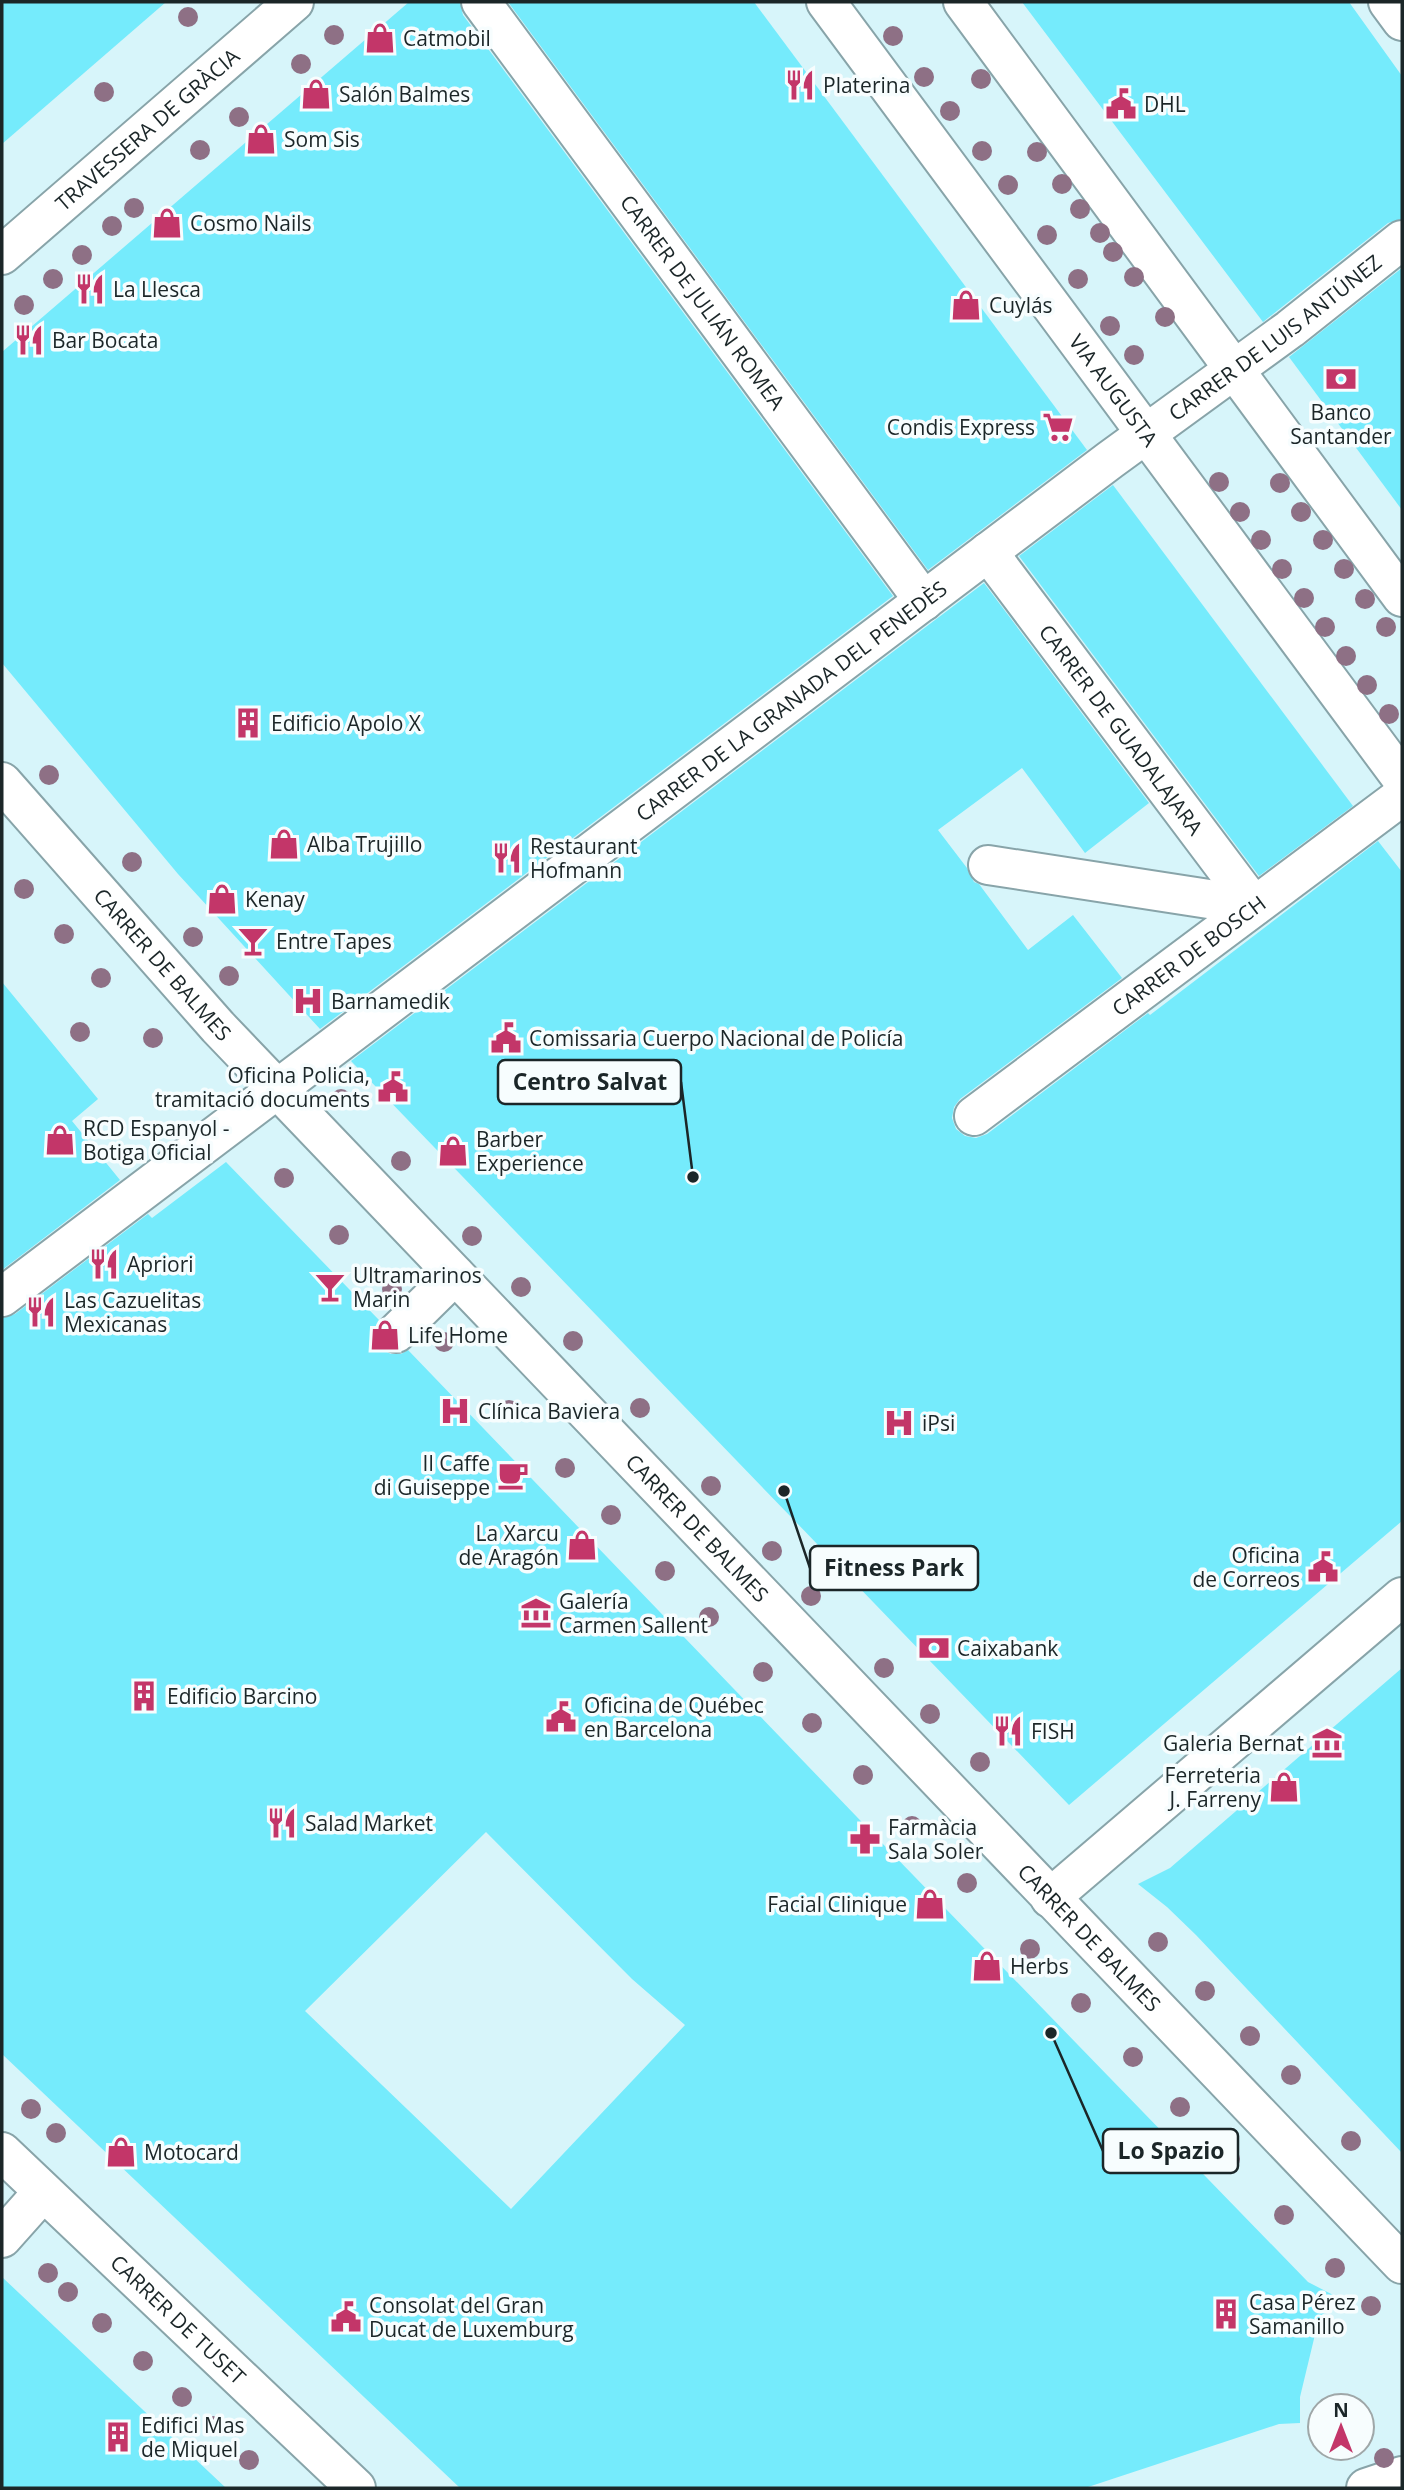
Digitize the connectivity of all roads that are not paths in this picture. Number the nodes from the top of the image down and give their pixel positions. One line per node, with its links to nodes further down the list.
1 (294, 2): 8 (street, TRAVESSERA DE GRÀCIA)
2 (481, 2): 13 (street, CARRER DE JULIÁN ROMEA)
3 (826, 2): 10 (street, VIA AUGUSTA)
4 (963, 2): 9 (street)
5 (1388, 2): 6 (street)
6 (1402, 21)
7 (1402, 240): 9 (street, CARRER DE LUIS ANTÚNEZ)
8 (2, 254)
9 (1234, 369): 10 (street, CARRER DE LUIS ANTÚNEZ); 12 (street)
10 (1146, 434): 11 (street, CARRER DE LA GRANADA DEL PENEDÈS); 14 (street, VIA AUGUSTA)
11 (988, 552): 13 (street, CARRER DE LA GRANADA DEL PENEDÈS); 18 (street, CARRER DE GUADALAJARA)
12 (1402, 597)
13 (924, 601): 19 (street, CARRER DE LA GRANADA DEL PENEDÈS)
14 (1402, 779)
15 (2, 782): 19 (street, CARRER DE BALMES)
16 (1402, 796): 18 (street, CARRER DE BOSCH)
17 (988, 865): 18 (street)
18 (1255, 906): 20 (street, CARRER DE BOSCH)
19 (278, 1089): 21 (street, CARRER DE BALMES); 22 (street, CARRER DE LA GRANADA DEL PENEDÈS)
20 (974, 1115)
21 (455, 1275): 23 (street); 25 (street, CARRER DE BALMES)
22 (2, 1297)
23 (396, 1333)
24 (1402, 1597): 25 (street)
25 (1051, 1898): 29 (street, CARRER DE BALMES)
26 (2, 2152): 27 (street, CARRER DE TUSET)
27 (43, 2192): 28 (street); 31 (street, CARRER DE TUSET)
28 (2, 2238)
29 (1402, 2264)
30 (1402, 2476): 32 (street)
31 (356, 2488)
32 (1366, 2488)

